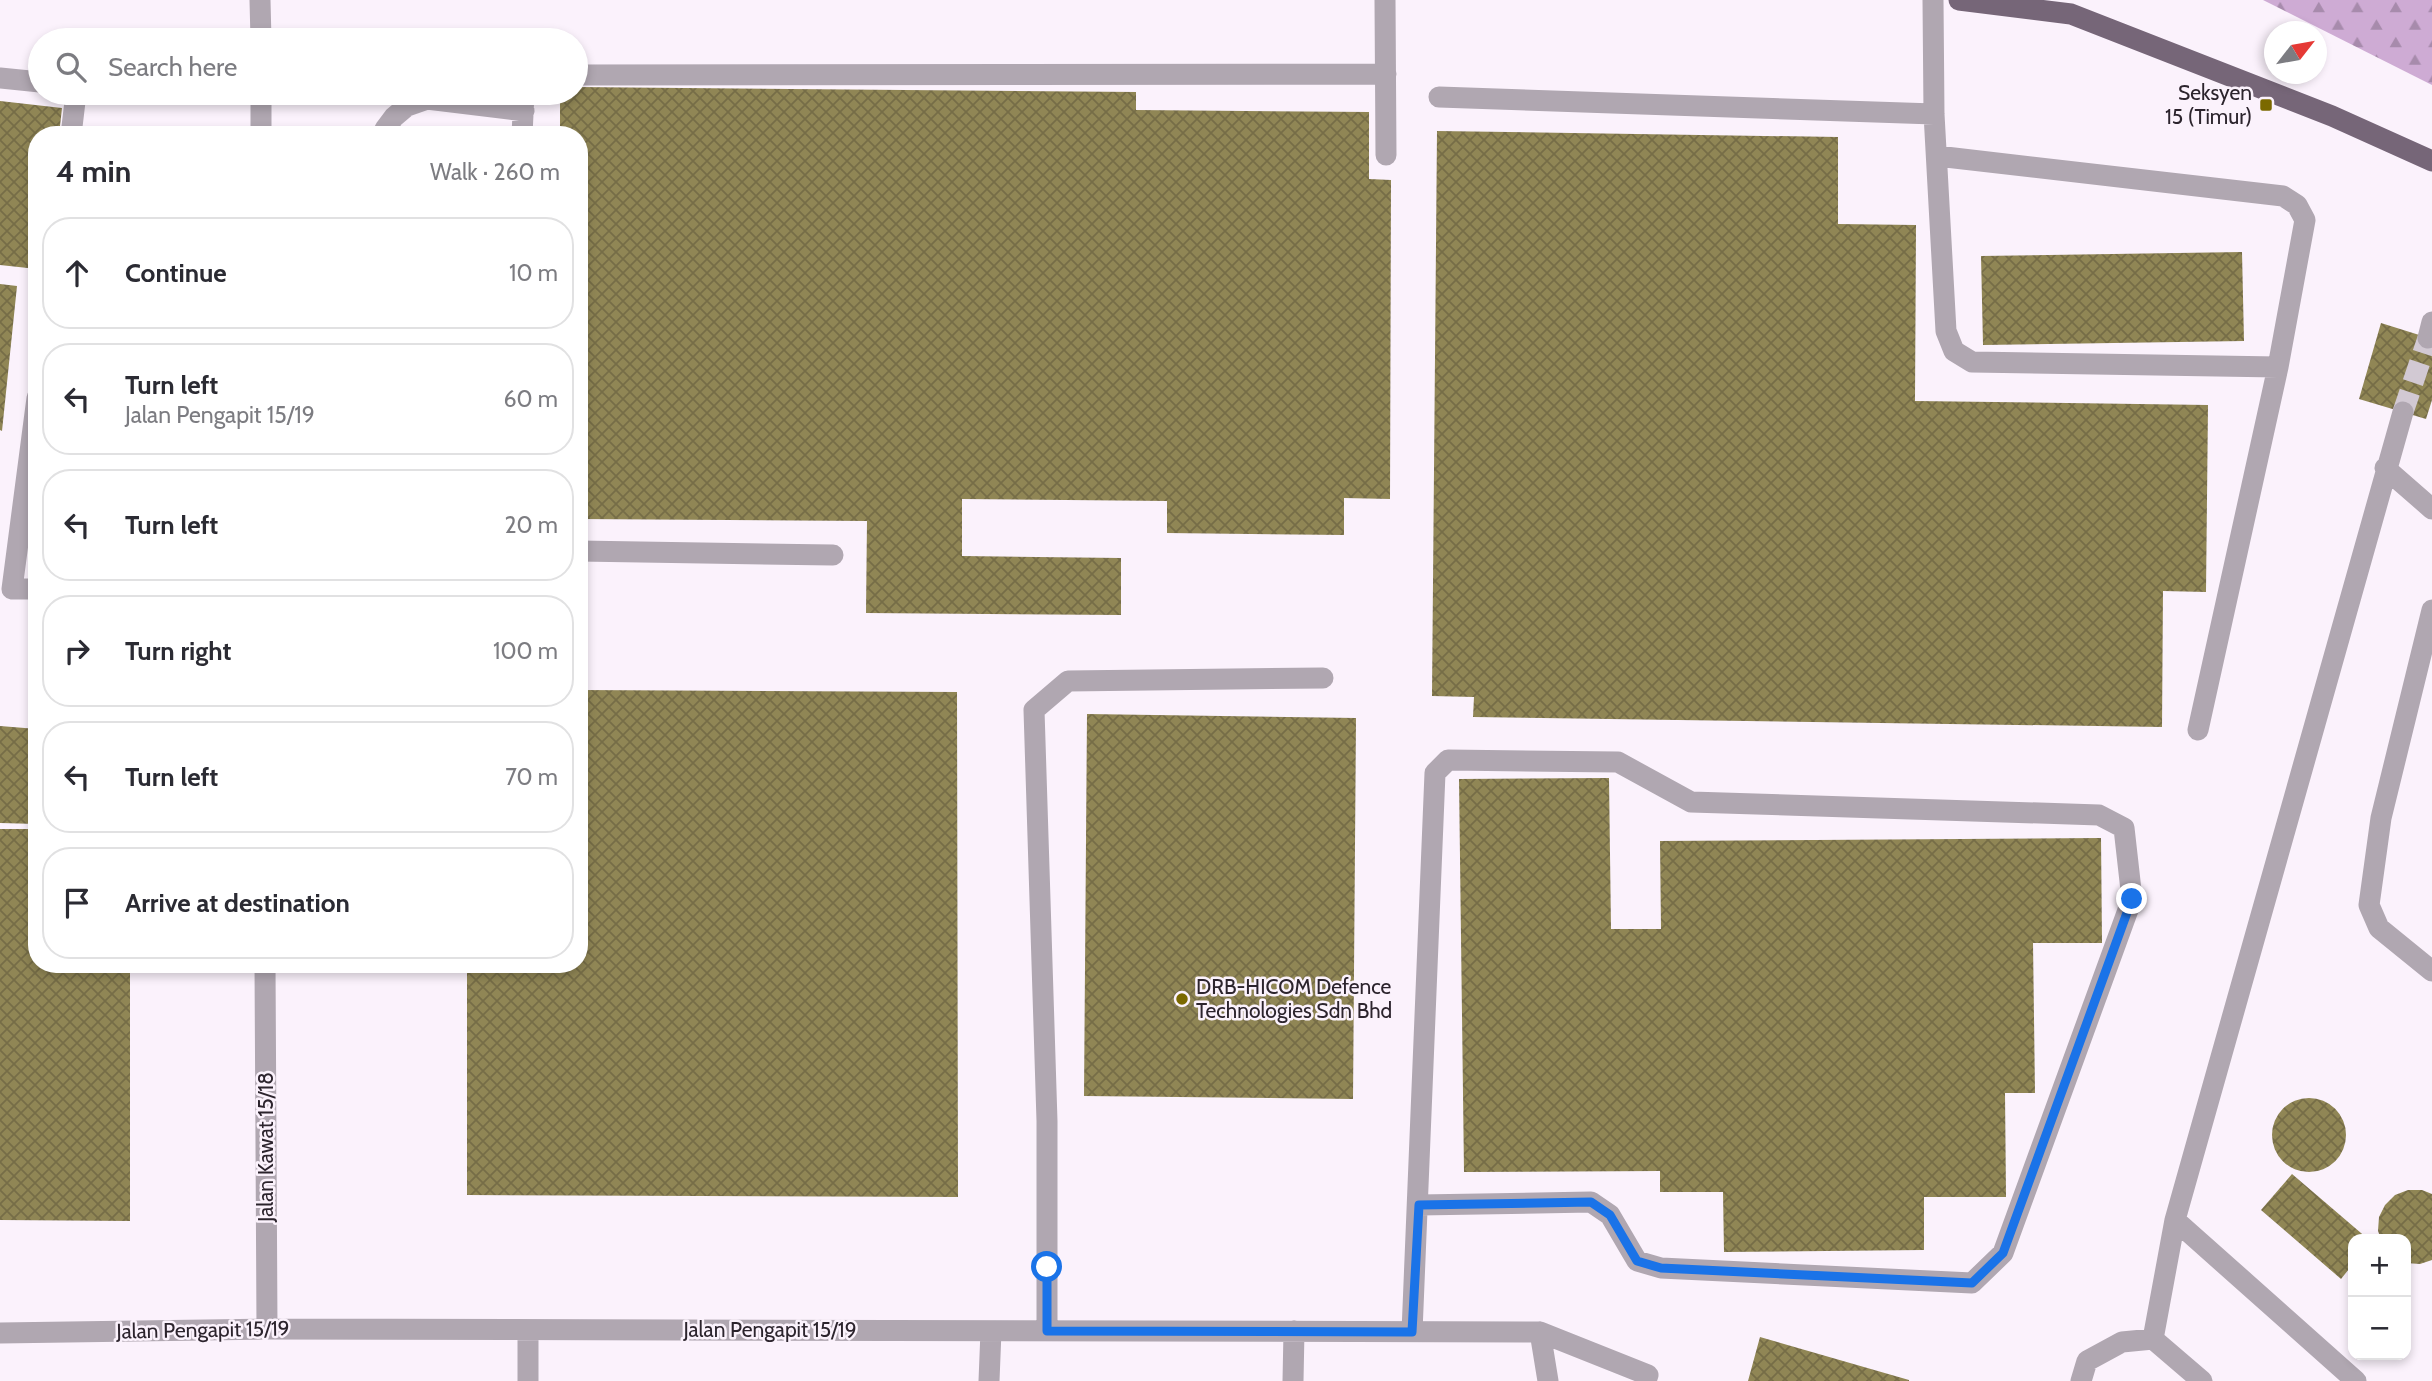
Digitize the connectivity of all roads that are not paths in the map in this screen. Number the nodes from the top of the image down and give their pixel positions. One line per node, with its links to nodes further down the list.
1 (260, 0): 7 (street)
2 (1385, 0): 8 (street)
3 (1933, 0): 17 (street)
4 (1959, 0): 6 (main road)
5 (2048, 0): 6 (main road)
6 (2071, 14): 24 (main road)
7 (261, 28)
8 (1386, 74): 9 (street); 22 (street)
9 (588, 75)
10 (0, 78): 11 (street)
11 (28, 81)
12 (1439, 97): 17 (street)
13 (75, 105): 18 (street)
14 (261, 105): 19 (street)
15 (410, 105): 20 (street)
16 (524, 105): 21 (street)
17 (1934, 114): 23 (street)
18 (72, 126)
19 (261, 126)
20 (388, 126)
21 (523, 126)
22 (1386, 155)
23 (1937, 156): 25 (street); 25 (street)
24 (2432, 161)
25 (2278, 367): 36 (street)
26 (2403, 412): 28 (street)
27 (28, 454): 33 (street)
28 (2385, 468): 29 (street); 40 (street)
29 (2432, 509)
30 (588, 551): 31 (street)
31 (833, 555)
32 (28, 589): 33 (street)
33 (6, 590)
34 (2432, 610): 37 (street)
35 (1323, 678): 44 (street)
36 (2198, 730)
37 (2432, 971)
38 (265, 973): 41 (street, Jalan Kawat 15/18)
39 (1419, 1205): 39 (street); 46 (street)
40 (2175, 1220): 49 (street); 57 (street)
41 (267, 1329): 42 (street, Jalan Pengapit 15/19); 48 (street, Jalan Pengapit 15/19)
42 (528, 1330): 43 (street, Jalan Pengapit 15/19); 50 (street)
43 (991, 1331): 44 (street, Jalan Pengapit 15/19); 51 (street)
44 (1047, 1331): 45 (street, Jalan Pengapit 15/19)
45 (1294, 1331): 46 (street, Jalan Pengapit 15/19); 52 (street)
46 (1412, 1332): 47 (street, Jalan Pengapit 15/19)
47 (1540, 1332): 53 (street); 54 (street)
48 (0, 1333)
49 (2153, 1339): 55 (street); 56 (street)
50 (528, 1381)
51 (989, 1381)
52 (1293, 1381)
53 (1548, 1381)
54 (1646, 1381)
55 (2081, 1381)
56 (2202, 1381)
57 (2356, 1381)

